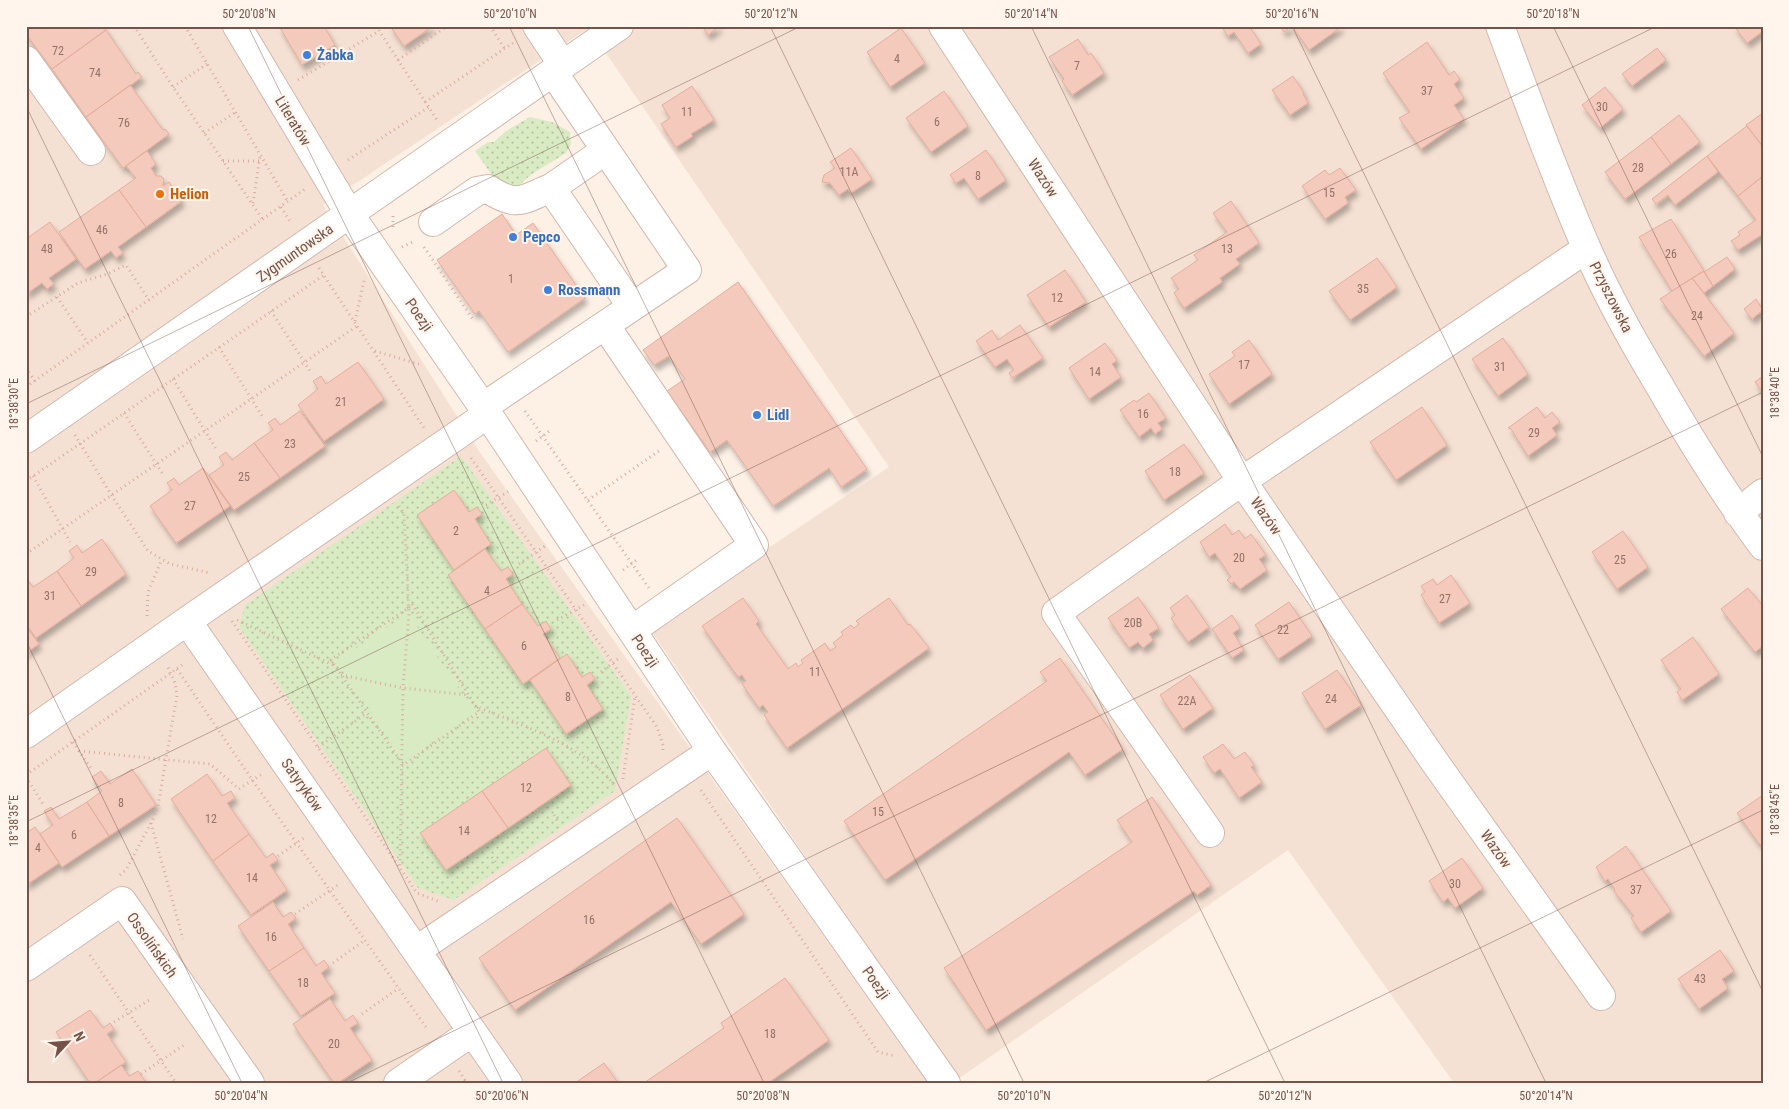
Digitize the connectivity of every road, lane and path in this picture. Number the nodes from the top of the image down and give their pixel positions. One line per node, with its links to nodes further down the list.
1 (134, 26): 18 (path)
2 (185, 26): 15 (path)
3 (236, 26): 35 (street, Literatów)
4 (376, 26): 10 (path)
5 (447, 26): 14 (path)
6 (490, 26): 12 (path)
7 (619, 26): 16 (street, Zygmuntowska)
8 (944, 26): 83 (street, Wazów)
9 (1500, 26): 39 (street, Przyszowska)
10 (379, 32): 14 (path); 17 (path)
11 (528, 33): 12 (path); 16 (street)
12 (505, 49): 19 (path)
13 (26, 60): 25 (street)
14 (398, 60): 19 (path)
15 (207, 64): 18 (path); 21 (path)
16 (558, 68): 24 (street); 35 (street, Zygmuntowska)
17 (293, 83)
18 (173, 87): 23 (path)
19 (425, 102): 20 (path)
20 (429, 107): 22 (path); 29 (path)
21 (236, 112): 23 (path); 26 (path)
22 (439, 122)
23 (204, 133): 27 (path)
24 (606, 150): 31 (street); 46 (street)
25 (91, 151)
26 (260, 156): 28 (path); 32 (path)
27 (223, 161): 28 (path); 33 (path)
28 (260, 161): 33 (path)
29 (342, 164)
30 (308, 187): 32 (path)
31 (551, 188): 37 (street); 46 (street)
32 (288, 202): 34 (path)
33 (253, 204): 36 (path)
34 (281, 207): 36 (path); 38 (path)
35 (350, 215): 64 (street, Poezji); 74 (street, Zygmuntowska)
36 (263, 220): 45 (path)
37 (433, 222)
38 (291, 224)
39 (1586, 248): 83 (street); 91 (street, Przyszowska)
40 (394, 251): 49 (path)
41 (316, 263): 42 (path)
42 (324, 275): 47 (path); 50 (path)
43 (366, 275): 50 (path)
44 (57, 297): 45 (path); 48 (path); 53 (path)
45 (149, 300): 53 (path)
46 (632, 307): 51 (street)
47 (271, 311): 54 (path); 56 (path)
48 (26, 317)
49 (474, 321)
50 (355, 322): 52 (path)
51 (605, 325): 64 (street); 73 (street)
52 (357, 326): 55 (path); 56 (path)
53 (88, 343): 61 (path)
54 (219, 347): 60 (path); 63 (path)
55 (374, 351): 57 (path); 71 (path)
56 (304, 362): 59 (path); 63 (path)
57 (424, 366)
58 (26, 368): 61 (path)
59 (312, 374)
60 (173, 379): 66 (path); 69 (path)
61 (35, 381): 62 (path)
62 (26, 387)
63 (252, 399): 67 (path); 69 (path)
64 (485, 410): 110 (street); 111 (street, Poezji)
65 (524, 410): 72 (path)
66 (124, 413): 76 (path); 79 (path)
67 (262, 416)
68 (551, 430): 72 (path)
69 (205, 431): 77 (path); 79 (path)
70 (73, 432): 76 (path)
71 (427, 432)
72 (543, 436): 75 (path); 88 (path)
73 (680, 436): 88 (path); 111 (street)
74 (26, 439)
75 (535, 442)
76 (80, 444): 80 (path); 86 (path)
77 (216, 449)
78 (468, 454): 87 (path)
79 (157, 464): 81 (path); 86 (path)
80 (33, 476): 82 (path); 92 (path)
81 (164, 476)
82 (26, 481)
83 (1242, 481): 143 (street); 161 (street, Wazów)
84 (507, 493): 87 (path)
85 (1763, 493): 91 (street)
86 (112, 496): 92 (path); 98 (path)
87 (498, 498): 90 (path); 96 (path)
88 (588, 500): 101 (path)
89 (396, 501): 106 (path)
90 (486, 505)
91 (1738, 512): 94 (street, Przyszowska)
92 (63, 529): 93 (path); 97 (path)
93 (70, 542)
94 (1763, 546)
95 (545, 547): 96 (path)
96 (536, 553): 100 (path); 107 (path)
97 (26, 554)
98 (162, 559): 103 (path); 108 (path)
99 (638, 559): 101 (path)
100 (519, 564)
101 (632, 564): 102 (path); 104 (path)
102 (620, 572)
103 (218, 575)
104 (651, 592)
105 (584, 604): 107 (path)
106 (411, 606): 114 (path); 121 (path); 122 (path)
107 (576, 609): 109 (path); 115 (path)
108 (147, 620)
109 (556, 620)
110 (187, 621): 126 (street); 155 (street, Satyryków)
111 (632, 630): 129 (street, Poezji)
112 (621, 657): 115 (path)
113 (189, 661): 117 (path)
114 (329, 661): 120 (path); 128 (path)
115 (612, 663): 118 (path); 123 (path)
116 (167, 665): 119 (path)
117 (177, 669): 119 (path); 137 (path)
118 (601, 672)
119 (171, 674): 127 (path); 131 (path)
120 (341, 675): 121 (path); 125 (path)
121 (403, 688): 122 (path); 133 (path)
122 (469, 695): 124 (path)
123 (635, 696): 132 (path); 138 (path)
124 (475, 706): 133 (path); 140 (path)
125 (367, 713): 128 (path); 133 (path)
126 (26, 734)
127 (74, 742): 130 (path); 136 (path)
128 (318, 746): 147 (path)
129 (712, 750): 155 (street); 179 (street, Poezji)
130 (79, 751): 131 (path); 134 (path)
131 (167, 759): 137 (path); 142 (path)
132 (664, 762)
133 (402, 764): 147 (path)
134 (92, 770)
135 (263, 773): 137 (path)
136 (26, 776): 141 (path)
137 (253, 781): 145 (path)
138 (622, 785)
139 (698, 785): 170 (path)
140 (616, 787)
141 (43, 804)
142 (151, 823): 148 (path); 154 (path)
143 (1210, 833)
144 (307, 836): 145 (path)
145 (297, 843): 146 (path); 150 (path)
146 (278, 856)
147 (400, 868): 151 (path)
148 (119, 876)
149 (342, 882): 150 (path)
150 (330, 890): 152 (path); 153 (path)
151 (441, 902)
152 (295, 914)
153 (365, 940): 157 (path); 159 (path)
154 (185, 946)
155 (417, 950): 167 (street, Satyryków)
156 (86, 951): 164 (path)
157 (333, 963)
158 (26, 967): 175 (street, Ossolińskich)
159 (399, 988): 162 (path); 165 (path)
160 (411, 995): 162 (path)
161 (1601, 996)
162 (406, 998): 168 (path)
163 (151, 999): 164 (path)
164 (129, 1012): 166 (path); 171 (path)
165 (362, 1014)
166 (114, 1022)
167 (472, 1032): 176 (street); 178 (street, Satyryków)
168 (431, 1037)
169 (184, 1045): 171 (path)
170 (878, 1052)
171 (161, 1061): 172 (path); 174 (path)
172 (141, 1074)
173 (465, 1080): 177 (path)
174 (176, 1083)
175 (250, 1083)
176 (398, 1083)
177 (460, 1083)
178 (508, 1083)
179 (946, 1083)

